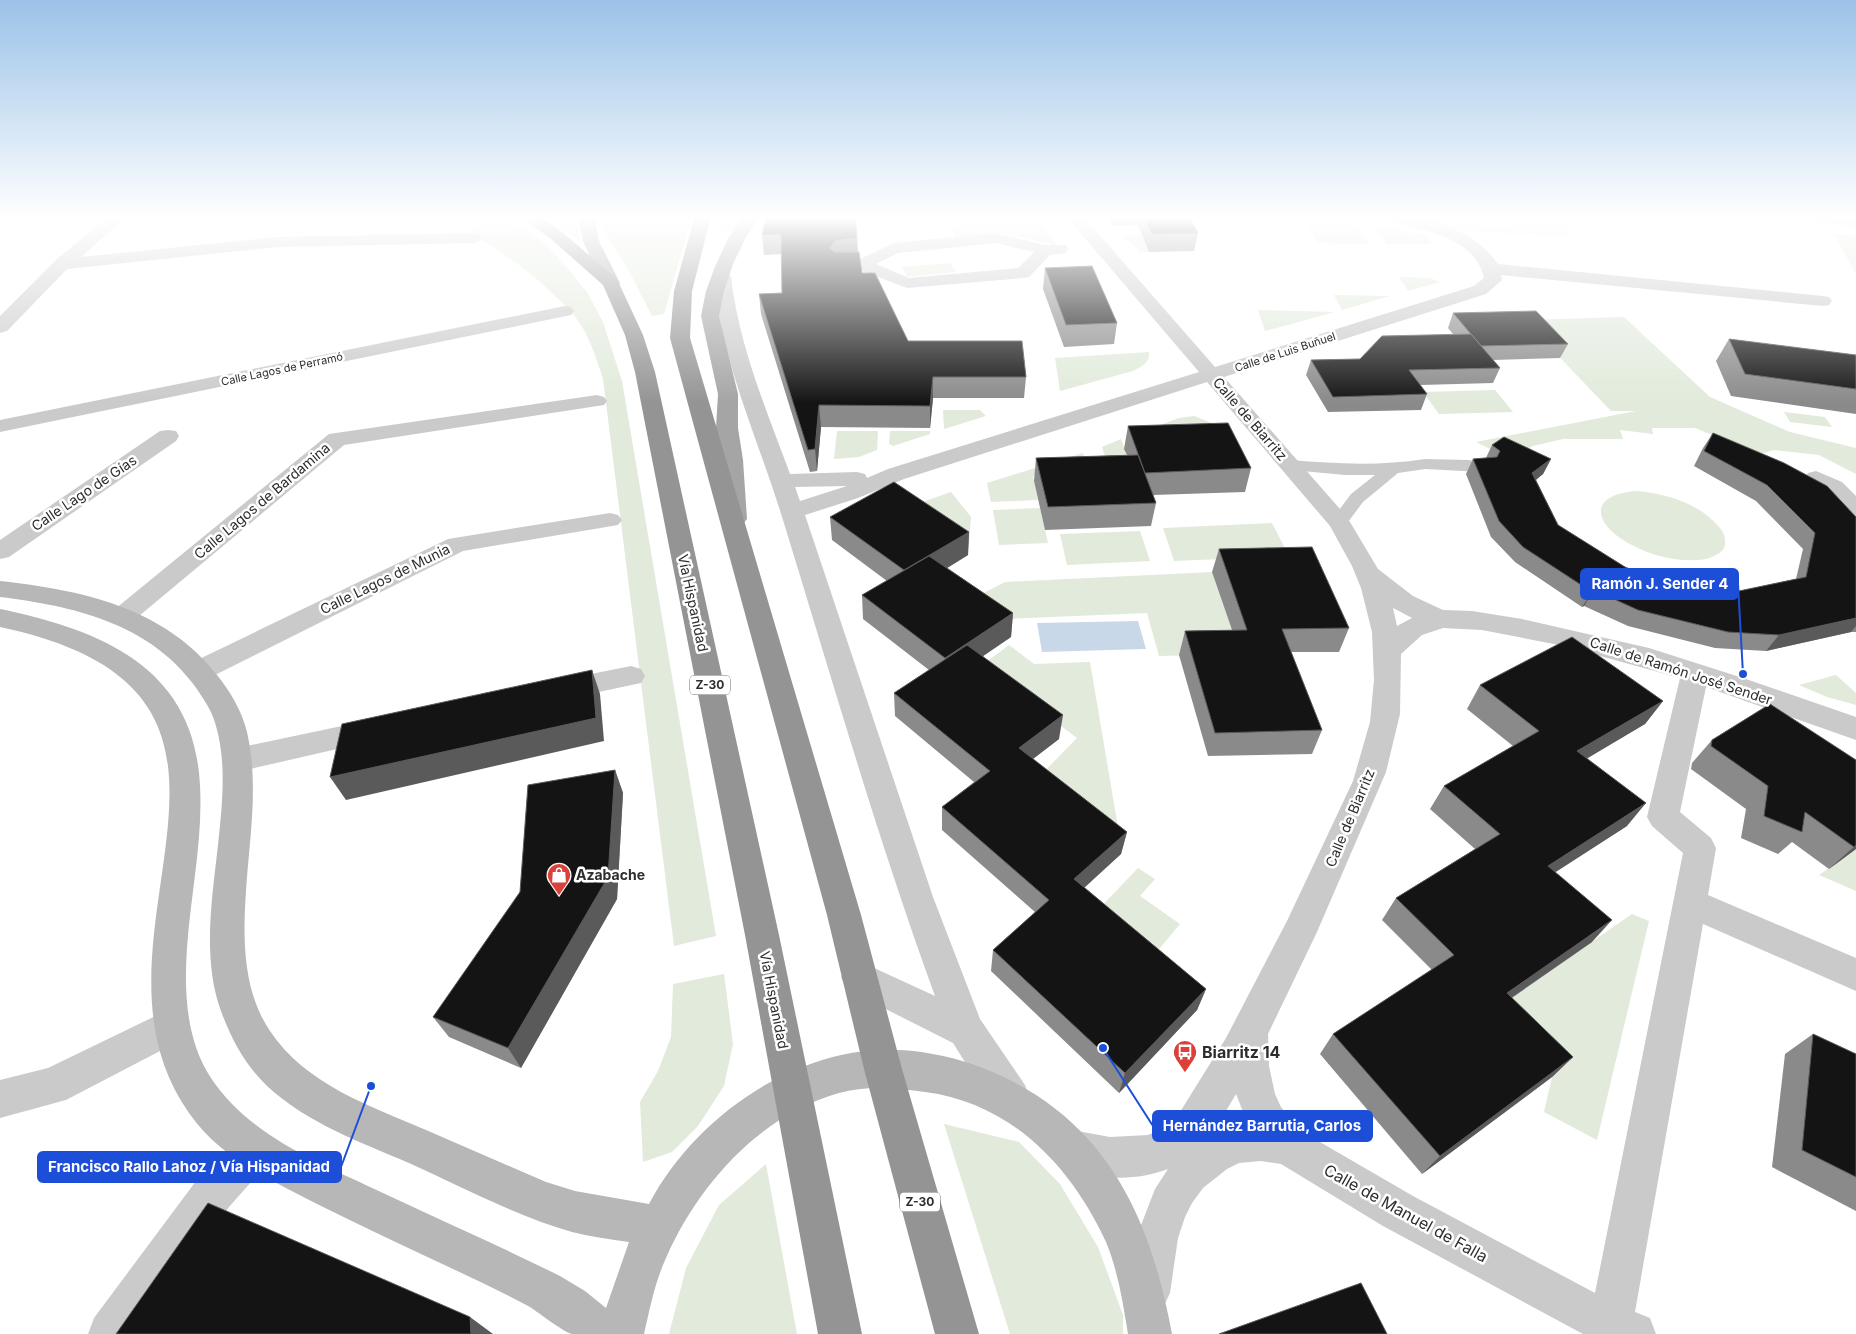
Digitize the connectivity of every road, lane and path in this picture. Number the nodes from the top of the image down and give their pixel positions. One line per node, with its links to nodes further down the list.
1 (48, 278): 15 (street)
2 (605, 278): 12 (highway, Vía Hispanidad / Z-30)
3 (608, 278): 12 (main road, Z-30)
4 (685, 278): 30 (highway, Z-30)
5 (722, 278): 30 (main road)
6 (722, 278): 25 (street)
7 (895, 278): 8 (street)
8 (962, 278)
9 (1128, 278): 16 (street, Calle de Biarritz)
10 (1493, 278): 16 (street, Calle de Luis Buñuel)
11 (1588, 278): 13 (street)
12 (610, 283): 52 (highway, Vía Hispanidad / Z-30)
13 (1823, 301)
14 (565, 311): 18 (street, Calle Lagos de Perramó)
15 (0, 327)
16 (1212, 376): 20 (street, Calle de Biarritz); 23 (street, Calle de Luis Buñuel)
17 (597, 400): 34 (street, Calle Lagos de Bardamina)
18 (0, 426)
19 (168, 436): 31 (street, Calle Lago de Gías)
20 (1291, 465): 22 (lane); 29 (street, Calle de Biarritz)
21 (1482, 467): 22 (lane)
22 (1393, 469): 29 (lane)
23 (896, 474): 25 (street, Calle de Luis Buñuel); 27 (street, Calle de Luis Buñuel)
24 (1816, 478): 26 (street)
25 (781, 480): 27 (street)
26 (1856, 510)
27 (792, 511): 49 (street)
28 (610, 520): 38 (street, Calle Lagos de Munia)
29 (1339, 522): 32 (street, Calle de Biarritz)
30 (736, 533): 47 (highway, Z-30)
31 (0, 551)
32 (1370, 574): 36 (street, Calle de Ramón José Sender); 37 (street, Calle de Biarritz)
33 (0, 589): 34 (street)
34 (124, 615): 38 (street)
35 (0, 618): 48 (street)
36 (1443, 619): 37 (street, Calle de Ramón José Sender); 39 (street, Calle de Ramón José Sender)
37 (1388, 650): 50 (street, Calle de Biarritz)
38 (201, 670): 44 (street)
39 (1695, 674): 43 (street, Calle de Ramón José Sender); 45 (street)
40 (631, 676): 41 (street)
41 (535, 696)
42 (400, 725): 44 (street)
43 (1856, 729)
44 (237, 760): 58 (street)
45 (1690, 903): 46 (street); 60 (street)
46 (1856, 976)
47 (859, 977): 49 (street); 51 (highway, Z-30)
48 (172, 1026): 53 (street); 56 (street)
49 (966, 1030): 54 (street)
50 (1250, 1034): 55 (street, Calle de Manuel de Falla); 57 (street, Calle de Biarritz)
51 (883, 1069): 52 (street); 54 (street); 65 (highway, Z-30)
52 (791, 1092): 58 (street); 64 (highway, Vía Hispanidad / Z-30)
53 (0, 1099)
54 (1010, 1099): 57 (street)
55 (1287, 1145): 59 (street); 60 (street, Calle de Manuel de Falla)
56 (254, 1149): 61 (street); 62 (street)
57 (1072, 1150): 59 (street)
58 (657, 1226): 63 (street)
59 (1148, 1319)
60 (1623, 1329)
61 (110, 1334)
62 (600, 1334)
63 (622, 1334)
64 (840, 1334)
65 (957, 1334)

